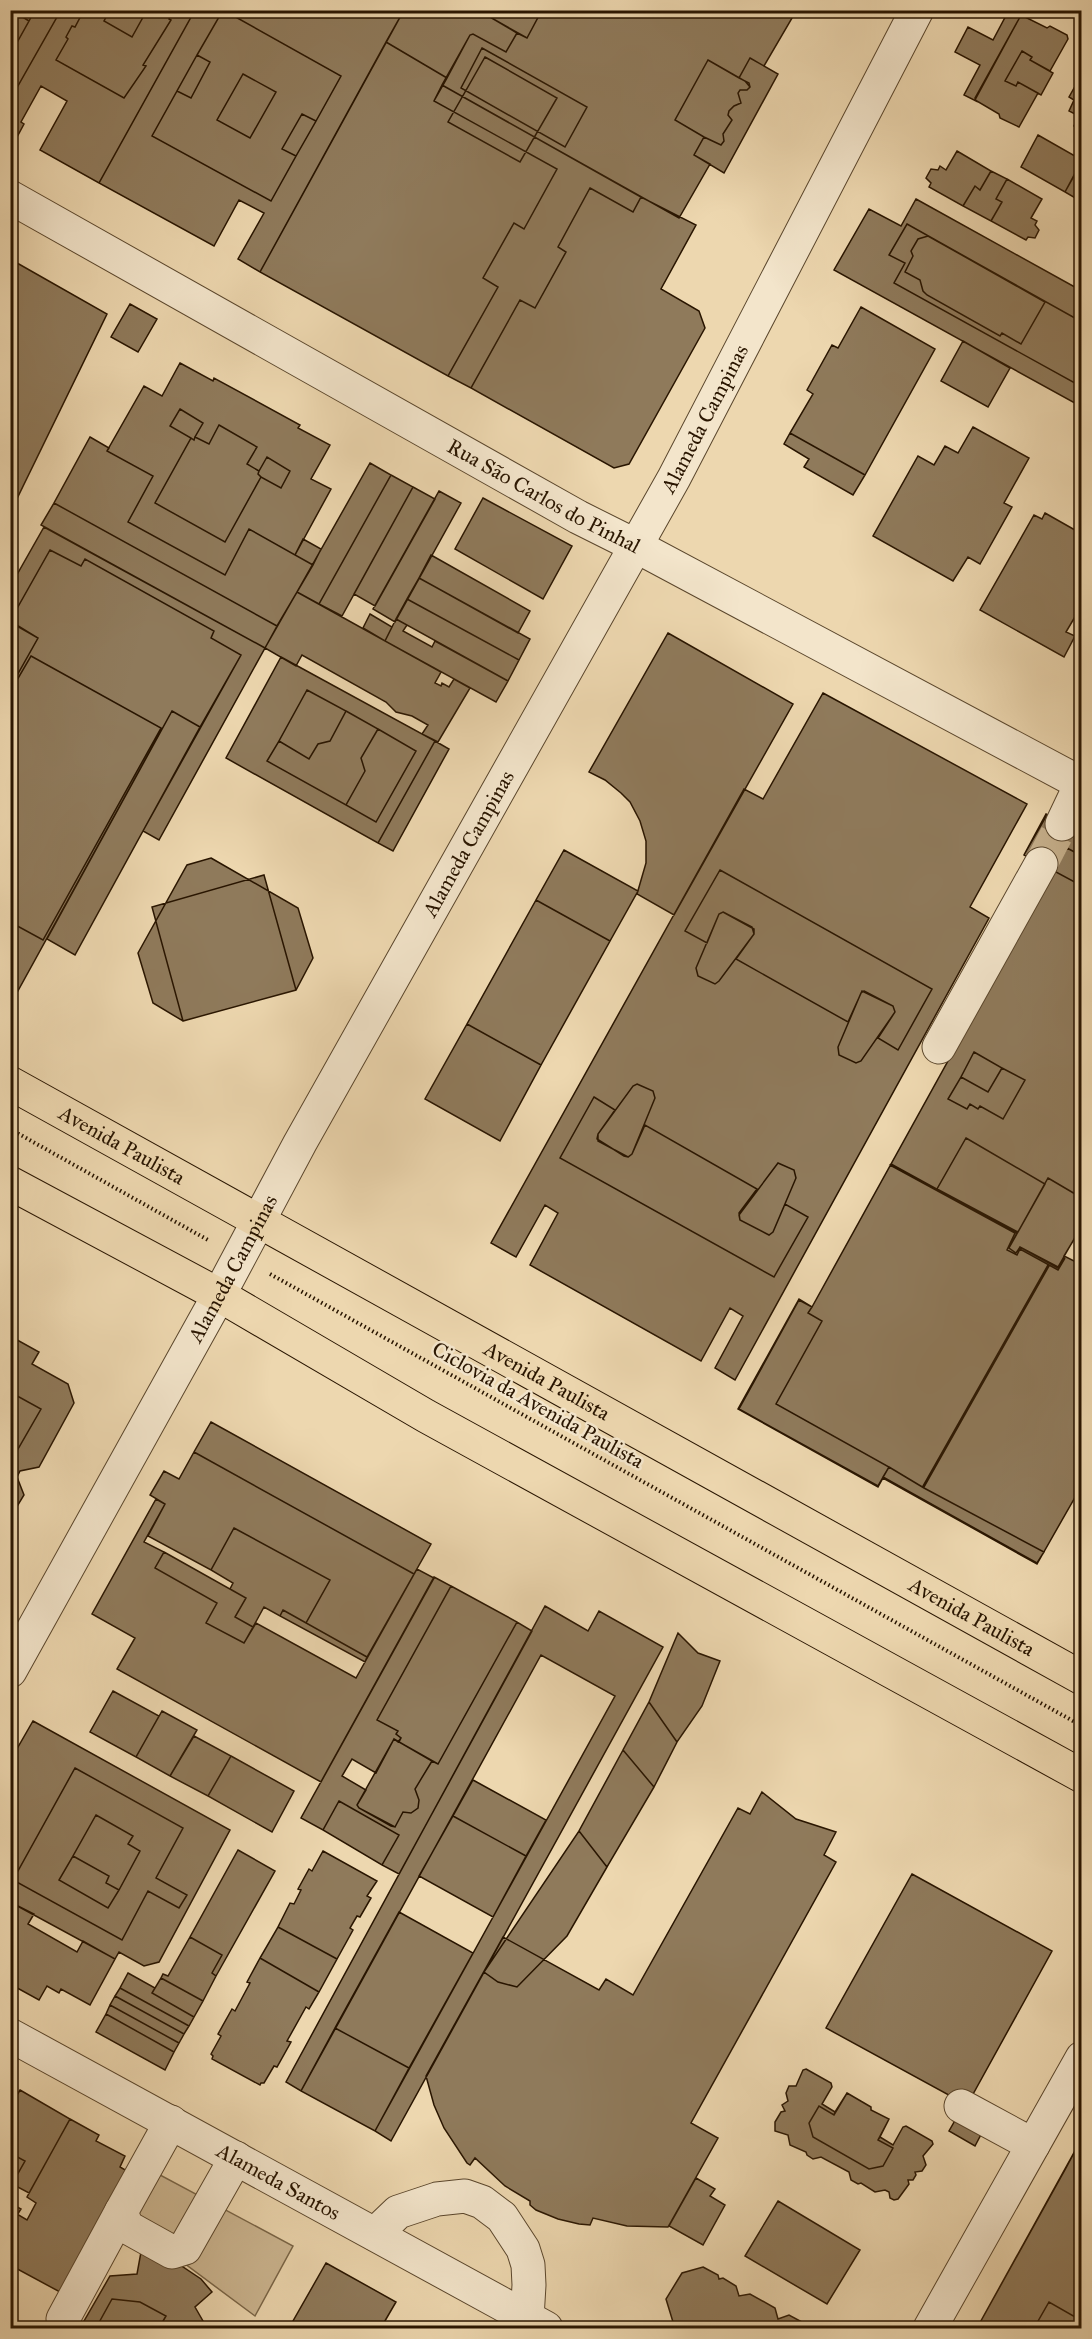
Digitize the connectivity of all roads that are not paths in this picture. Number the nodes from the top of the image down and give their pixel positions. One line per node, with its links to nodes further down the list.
1 (917, 10): 3 (street, Alameda Campinas)
2 (10, 197): 3 (street, Rua São Carlos do Pinhal)
3 (636, 546): 4 (street, Rua São Carlos do Pinhal); 10 (street, Alameda Campinas)
4 (1081, 784): 5 (street)
5 (1062, 824)
6 (1041, 864): 7 (street)
7 (939, 1047)
8 (10, 1083): 10 (main road, Avenida Paulista)
9 (10, 1183): 11 (main road)
10 (257, 1221): 11 (street, Alameda Campinas); 13 (main road, Avenida Paulista)
11 (219, 1295): 12 (street, Alameda Campinas); 14 (main road)
12 (10, 1671)
13 (1082, 1678)
14 (1082, 1776)
15 (10, 2035): 18 (street, Alameda Santos)
16 (1082, 2058): 19 (street)
17 (961, 2106): 19 (street)
18 (171, 2122): 20 (street, Alameda Santos); 21 (street)
19 (1033, 2145): 25 (street)
20 (236, 2158): 21 (street); 22 (street, Alameda Santos)
21 (121, 2212): 23 (street)
22 (375, 2234): 24 (street, Alameda Santos); 24 (street)
23 (63, 2319)
24 (536, 2323)
25 (930, 2328)

